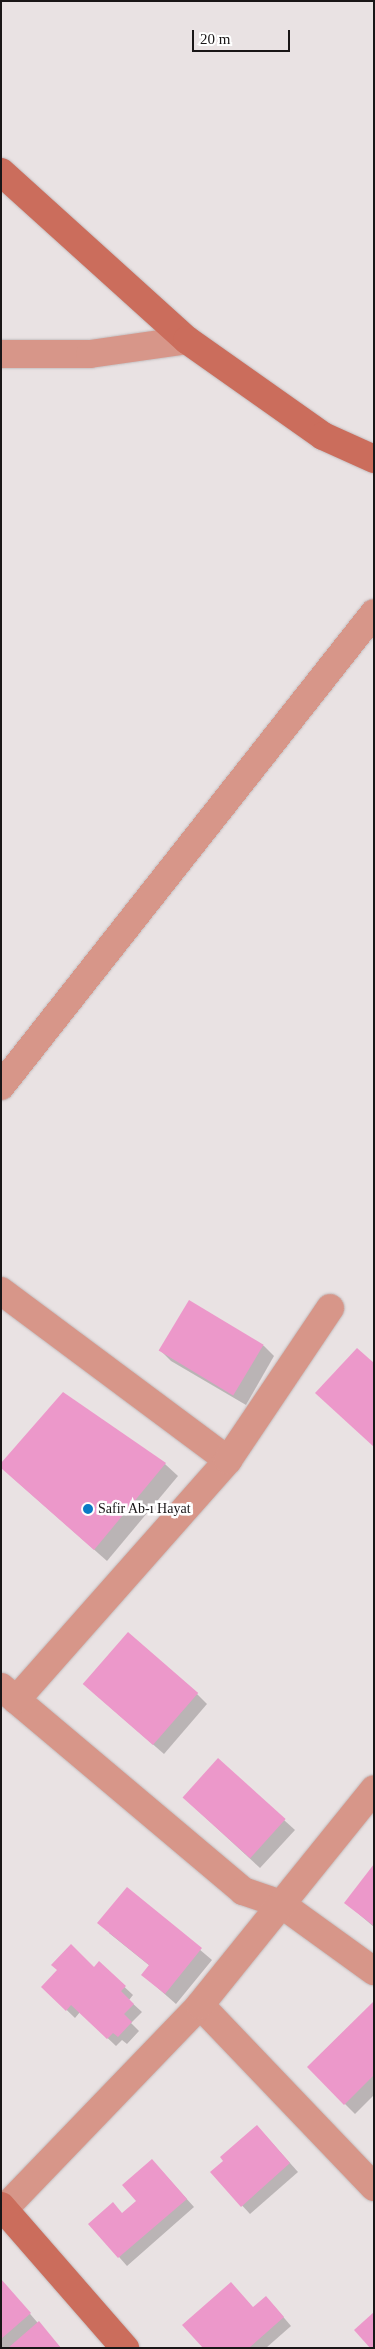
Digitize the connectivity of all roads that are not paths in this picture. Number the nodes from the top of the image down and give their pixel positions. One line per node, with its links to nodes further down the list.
1 (1, 172): 2 (street)
2 (187, 340): 3 (street); 4 (street)
3 (1, 354)
4 (374, 459)
5 (374, 613): 6 (street)
6 (1, 1086)
7 (1, 1291): 9 (street)
8 (330, 1308): 9 (street)
9 (228, 1460): 10 (street)
10 (9, 1693): 12 (street)
11 (374, 1789): 12 (street)
12 (281, 1904): 13 (street); 14 (street)
13 (374, 1971)
14 (200, 2005): 15 (street); 16 (street)
15 (374, 2187)
16 (2, 2207): 17 (street)
17 (124, 2348)

